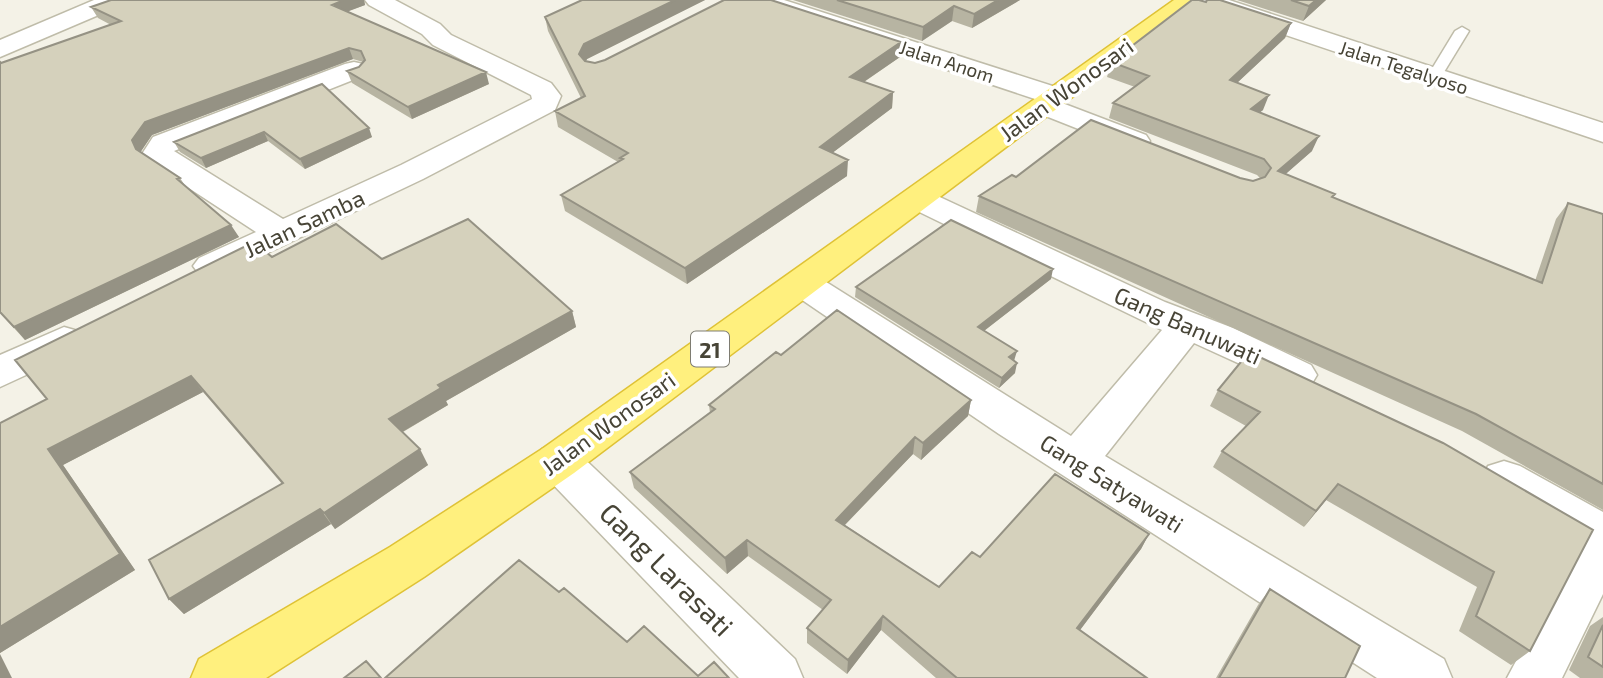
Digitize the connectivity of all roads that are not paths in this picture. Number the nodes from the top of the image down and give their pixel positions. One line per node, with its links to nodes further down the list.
1 (114, 0): 9 (street)
2 (377, 0): 16 (street, Jalan Samba)
3 (760, 0): 7 (street, Jalan Anom)
4 (822, 0): 7 (street)
5 (1189, 0): 12 (highway, Jalan Wonosari / 21)
6 (1205, 0): 11 (street, Jalan Tegalyoso)
7 (797, 12): 12 (street, Jalan Anom)
8 (1462, 31): 11 (lane)
9 (0, 49)
10 (354, 70): 16 (street)
11 (1434, 77): 13 (street, Jalan Tegalyoso)
12 (1049, 101): 14 (street, Jalan Anom); 15 (highway, Jalan Wonosari / 21)
13 (1603, 133)
14 (1156, 149)
15 (918, 199): 18 (highway, Jalan Wonosari / 21); 19 (street, Gang Banuwati)
16 (283, 234): 17 (street, Jalan Samba)
17 (187, 277)
18 (802, 283): 24 (street, Gang Satyawati); 25 (highway, Jalan Wonosari / 21)
19 (1187, 325): 22 (street, Gang Banuwati); 24 (street)
20 (89, 328): 21 (street)
21 (0, 372)
22 (1333, 392)
23 (1470, 459): 26 (street)
24 (1077, 460): 30 (street, Gang Satyawati)
25 (558, 461): 28 (highway, Jalan Wonosari / 21); 29 (street, Gang Larasati)
26 (1603, 536)
27 (1603, 545): 31 (street)
28 (218, 678)
29 (776, 678)
30 (1425, 678)
31 (1534, 678)

